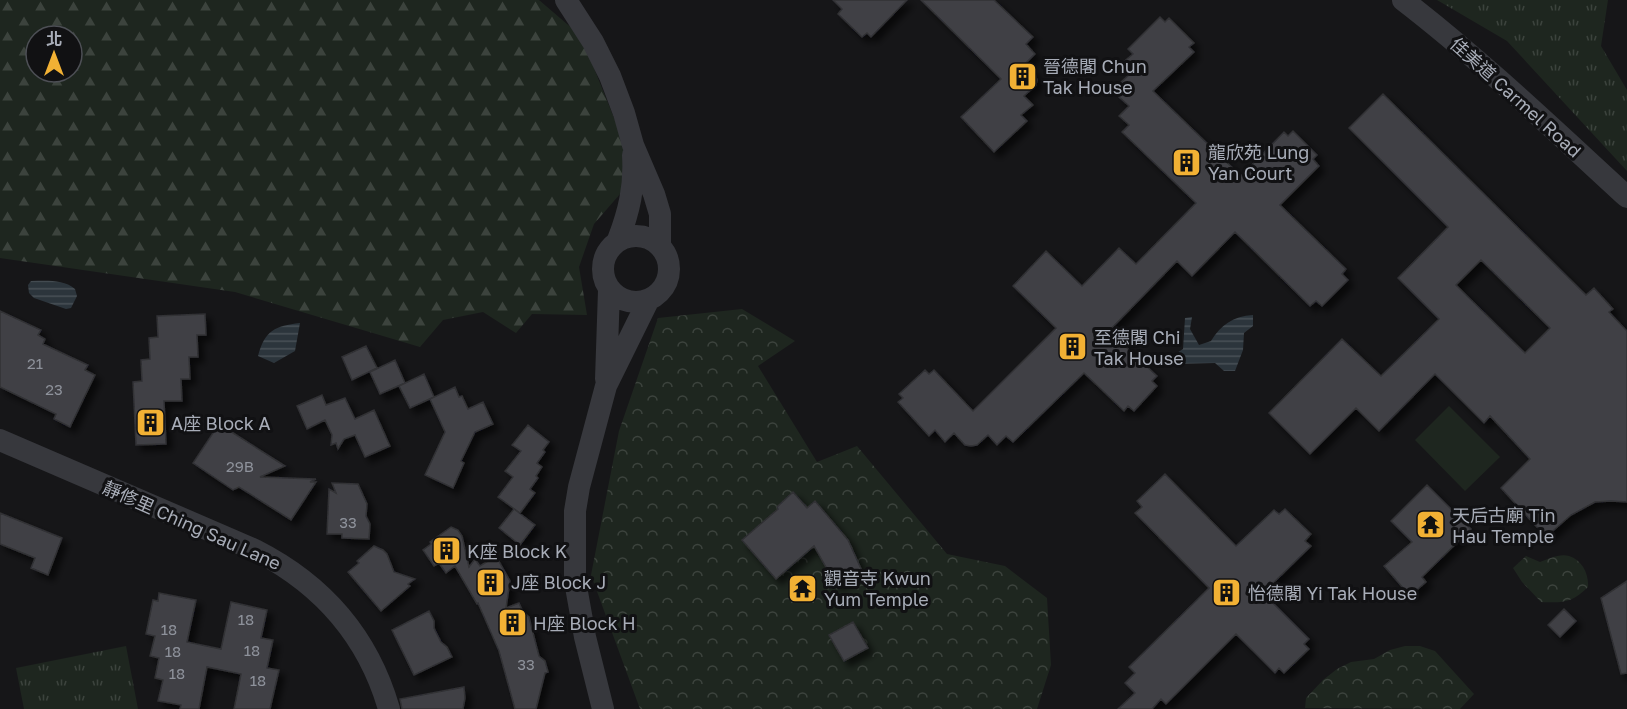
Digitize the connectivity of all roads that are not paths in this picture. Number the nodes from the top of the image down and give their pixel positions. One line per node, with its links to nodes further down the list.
1 (566, 0): 3 (street)
2 (1403, 0): 4 (street, 佳美道 Carmel Road)
3 (633, 145): 5 (street); 6 (street)
4 (1627, 197)
5 (618, 240): 6 (street); 7 (street)
6 (660, 246): 8 (street)
7 (609, 290): 8 (street); 9 (street)
8 (648, 301): 9 (street)
9 (606, 386): 12 (street)
10 (0, 440): 11 (street, 靜修里 Ching Sau Lane)
11 (389, 709)
12 (603, 709)

